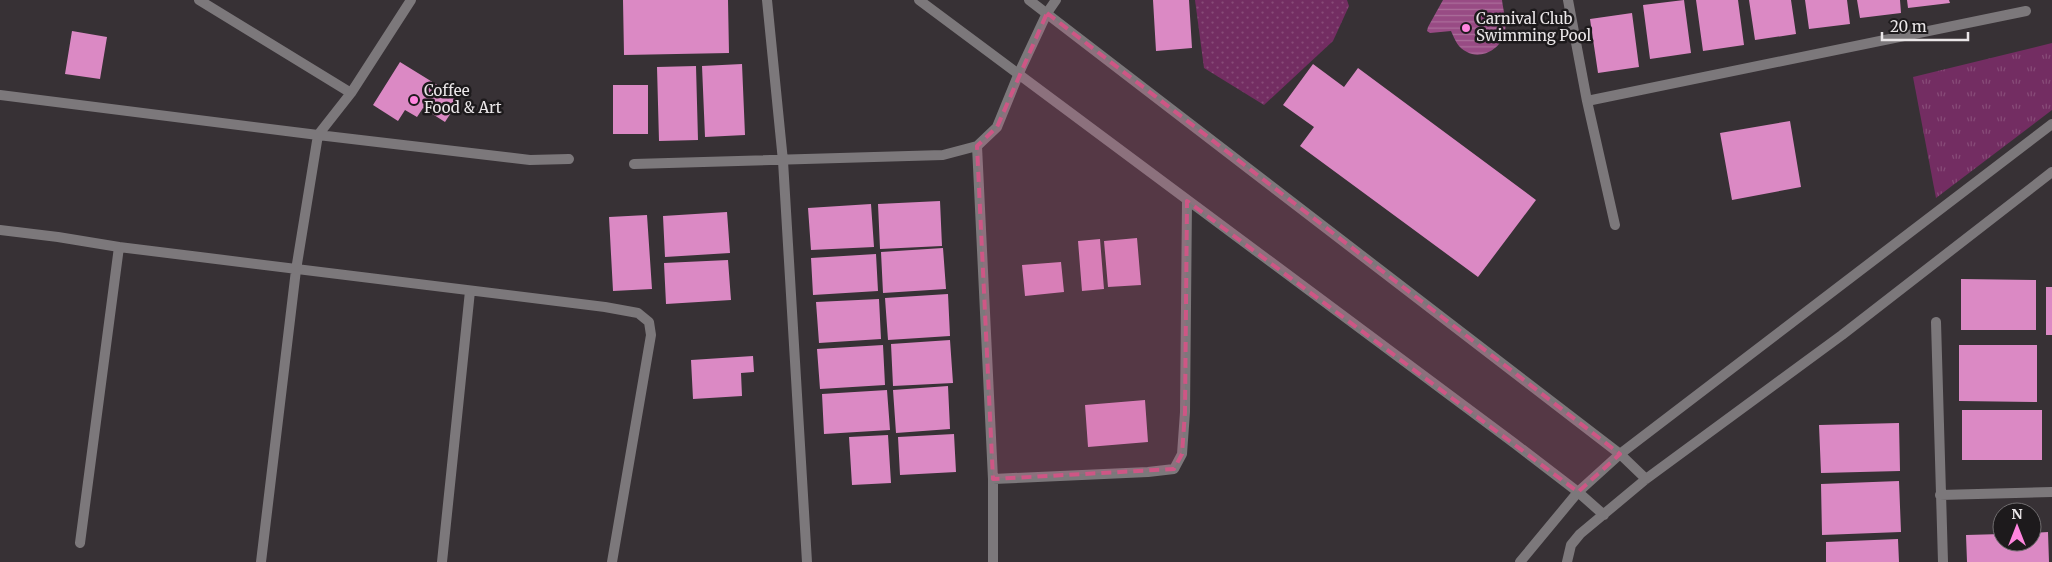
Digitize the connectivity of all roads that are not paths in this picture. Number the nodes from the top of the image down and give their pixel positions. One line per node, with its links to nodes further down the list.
1 (199, 0): 11 (street)
2 (411, 0): 11 (street)
3 (767, 0): 18 (street)
4 (919, 0): 10 (street)
5 (1029, 0): 9 (street)
6 (1056, 0): 9 (street)
7 (1568, 0): 13 (street)
8 (2026, 11): 13 (street)
9 (1047, 13): 10 (street); 28 (street)
10 (1019, 73): 16 (street); 21 (street)
11 (352, 93): 15 (street)
12 (0, 95): 15 (street)
13 (1587, 101): 22 (street)
14 (2052, 124): 28 (street)
15 (318, 135): 17 (street); 25 (street)
16 (977, 146): 18 (street); 29 (street)
17 (569, 159)
18 (783, 161): 19 (street); 39 (street)
19 (634, 164)
20 (2052, 172): 30 (street)
21 (1187, 201): 29 (street); 31 (street)
22 (1615, 224)
23 (0, 230): 24 (street)
24 (119, 247): 25 (street); 35 (street)
25 (296, 270): 26 (street); 36 (street)
26 (470, 291): 37 (street); 38 (street)
27 (1936, 322): 33 (street)
28 (1620, 454): 30 (street); 31 (street)
29 (993, 479): 40 (street)
30 (1646, 479): 34 (street)
31 (1578, 492): 34 (street); 41 (street)
32 (2052, 492): 33 (street)
33 (1940, 495): 43 (street)
34 (1604, 515): 42 (street)
35 (80, 543)
36 (261, 562)
37 (442, 562)
38 (612, 562)
39 (807, 562)
40 (993, 562)
41 (1520, 562)
42 (1567, 562)
43 (1943, 562)

